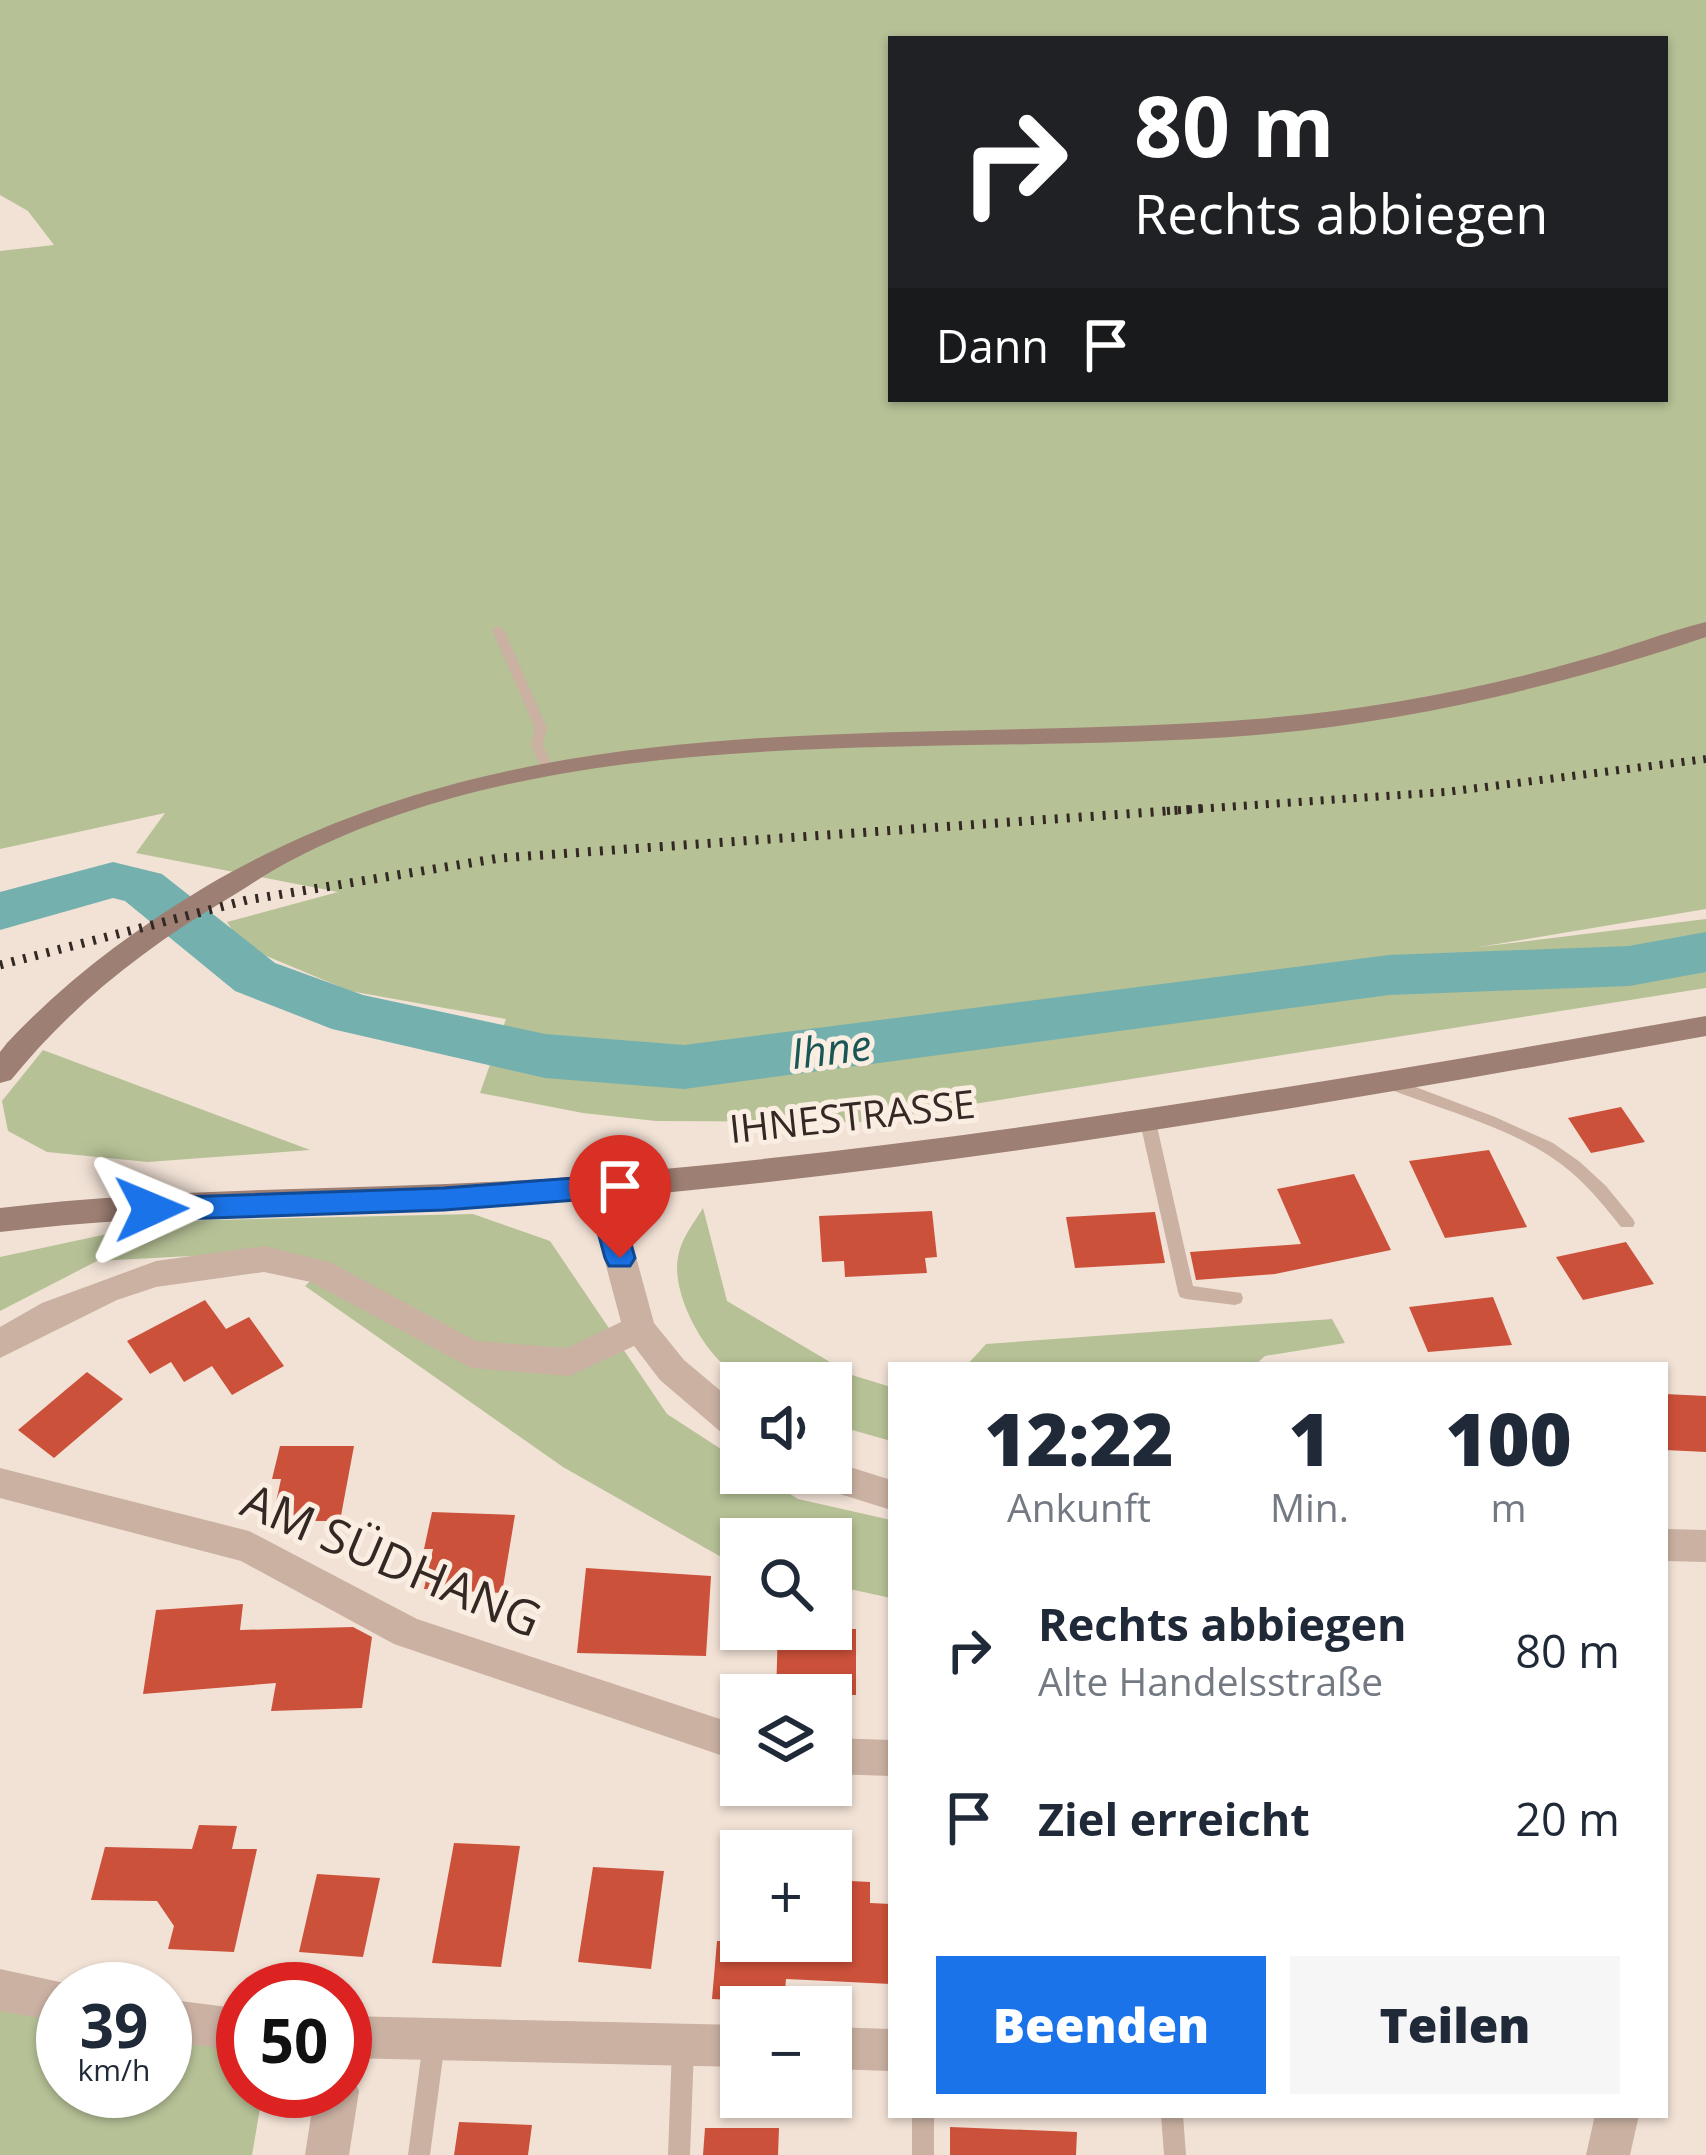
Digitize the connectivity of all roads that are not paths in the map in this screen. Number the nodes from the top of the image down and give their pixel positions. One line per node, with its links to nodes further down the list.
1 (1706, 629): 3 (main road)
2 (498, 630): 3 (lane)
3 (547, 767): 5 (main road)
4 (1706, 1026): 6 (main road, IHNESTRASSE)
5 (0, 1072)
6 (1387, 1082): 7 (main road, IHNESTRASSE); 11 (lane)
7 (1148, 1122): 8 (main road, IHNESTRASSE); 13 (lane)
8 (601, 1187): 9 (main road, IHNESTRASSE); 14 (street)
9 (81, 1210): 10 (main road, IHNESTRASSE); 12 (main road)
10 (0, 1220)
11 (1627, 1223)
12 (0, 1235)
13 (1235, 1298)
14 (639, 1328): 15 (street); 16 (street)
15 (0, 1343)
16 (720, 1411)
17 (0, 1483): 22 (street, AM SÜDHANG)
18 (852, 1483): 19 (street)
19 (888, 1494)
20 (1668, 1545): 21 (street)
21 (1706, 1546)
22 (720, 1737)
23 (852, 1757): 24 (street)
24 (888, 1758)
25 (0, 1990): 26 (street)
26 (36, 1996)
27 (372, 2039): 28 (street)
28 (434, 2039): 29 (street); 38 (lane)
29 (683, 2045): 30 (street); 39 (lane)
30 (720, 2046)
31 (852, 2049): 32 (street)
32 (888, 2050)
33 (333, 2118): 37 (street)
34 (923, 2118): 40 (lane)
35 (1172, 2118): 41 (lane)
36 (1616, 2118): 42 (street)
37 (327, 2155)
38 (419, 2155)
39 (679, 2155)
40 (923, 2155)
41 (1175, 2155)
42 (1607, 2155)

